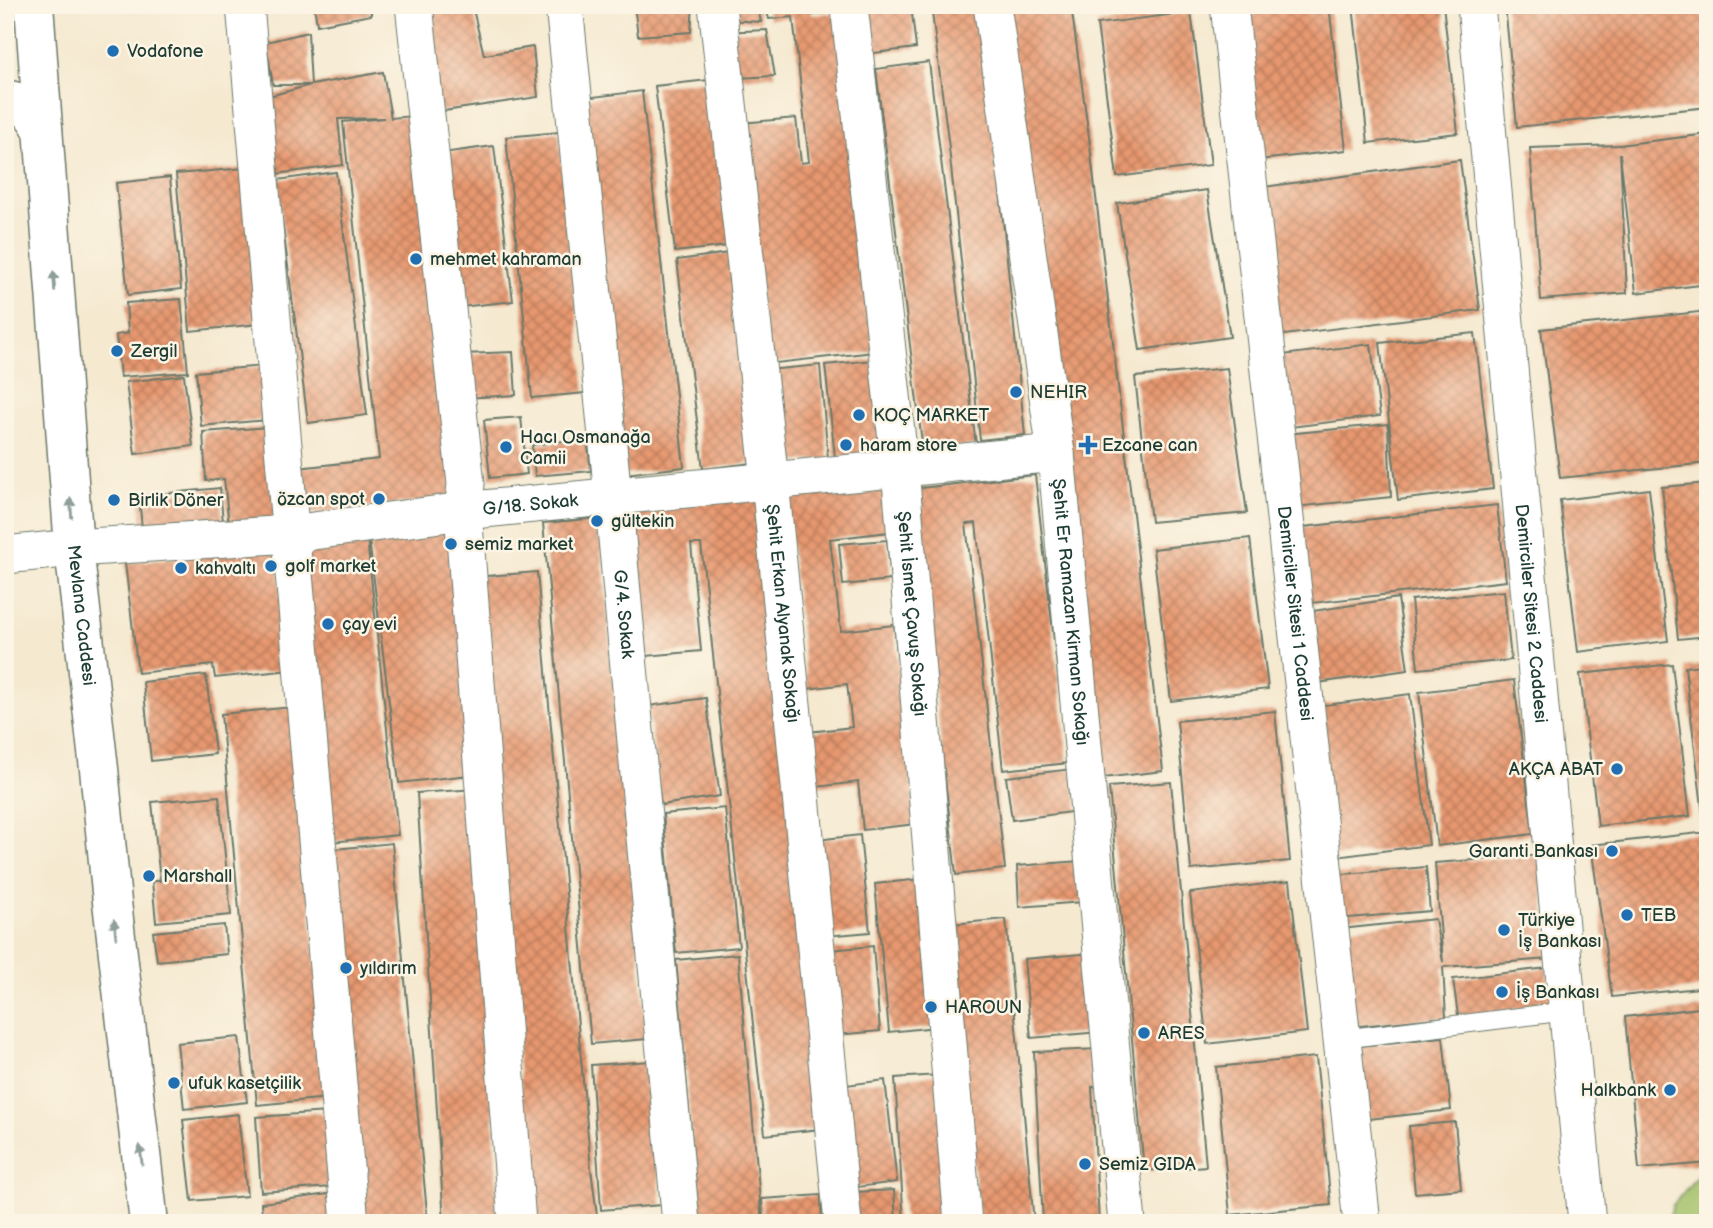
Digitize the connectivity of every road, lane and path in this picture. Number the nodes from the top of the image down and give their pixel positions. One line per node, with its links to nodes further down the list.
1 (245, 5): 18 (street)
2 (414, 5): 17 (street)
3 (564, 5): 16 (street, G/4. Sokak)
4 (717, 5): 15 (street, Şehit Erkan Alyanak Sokağı)
5 (849, 5): 14 (street, Şehit İsmet Çavuş Sokağı)
6 (992, 5): 13 (street, Şehit Er Ramazan Kirman Sokağı)
7 (1229, 5): 22 (street, Demirciler Sitesi 1 Caddesi)
8 (1476, 5): 21 (street, Demirciler Sitesi 2 Caddesi)
9 (34, 17): 10 (street); 12 (street, Mevlana Caddesi)
10 (5, 59)
11 (5, 99): 12 (street)
12 (43, 130): 19 (street, Mevlana Caddesi, one-way to 12)
13 (1056, 453): 14 (street, G/18. Sokak); 29 (street, Şehit Er Ramazan Kirman Sokağı)
14 (901, 468): 15 (street, G/18. Sokak); 28 (street, Şehit İsmet Çavuş Sokağı)
15 (771, 481): 16 (street, G/18. Sokak); 27 (street, Şehit Erkan Alyanak Sokağı)
16 (613, 496): 17 (street, G/18. Sokak); 26 (street, G/4. Sokak)
17 (463, 512): 18 (street, G/18. Sokak); 25 (street)
18 (291, 534): 19 (street, G/18. Sokak); 24 (street)
19 (74, 548): 20 (street, G/18. Sokak); 23 (street, Mevlana Caddesi, one-way to 19)
20 (5, 555)
21 (1567, 1011): 22 (lane); 31 (street, Demirciler Sitesi 2 Caddesi)
22 (1342, 1039): 30 (street, Demirciler Sitesi 1 Caddesi)
23 (149, 1223)
24 (350, 1223)
25 (517, 1223)
26 (681, 1223)
27 (843, 1223)
28 (963, 1223)
29 (1127, 1223)
30 (1362, 1223)
31 (1587, 1223)

